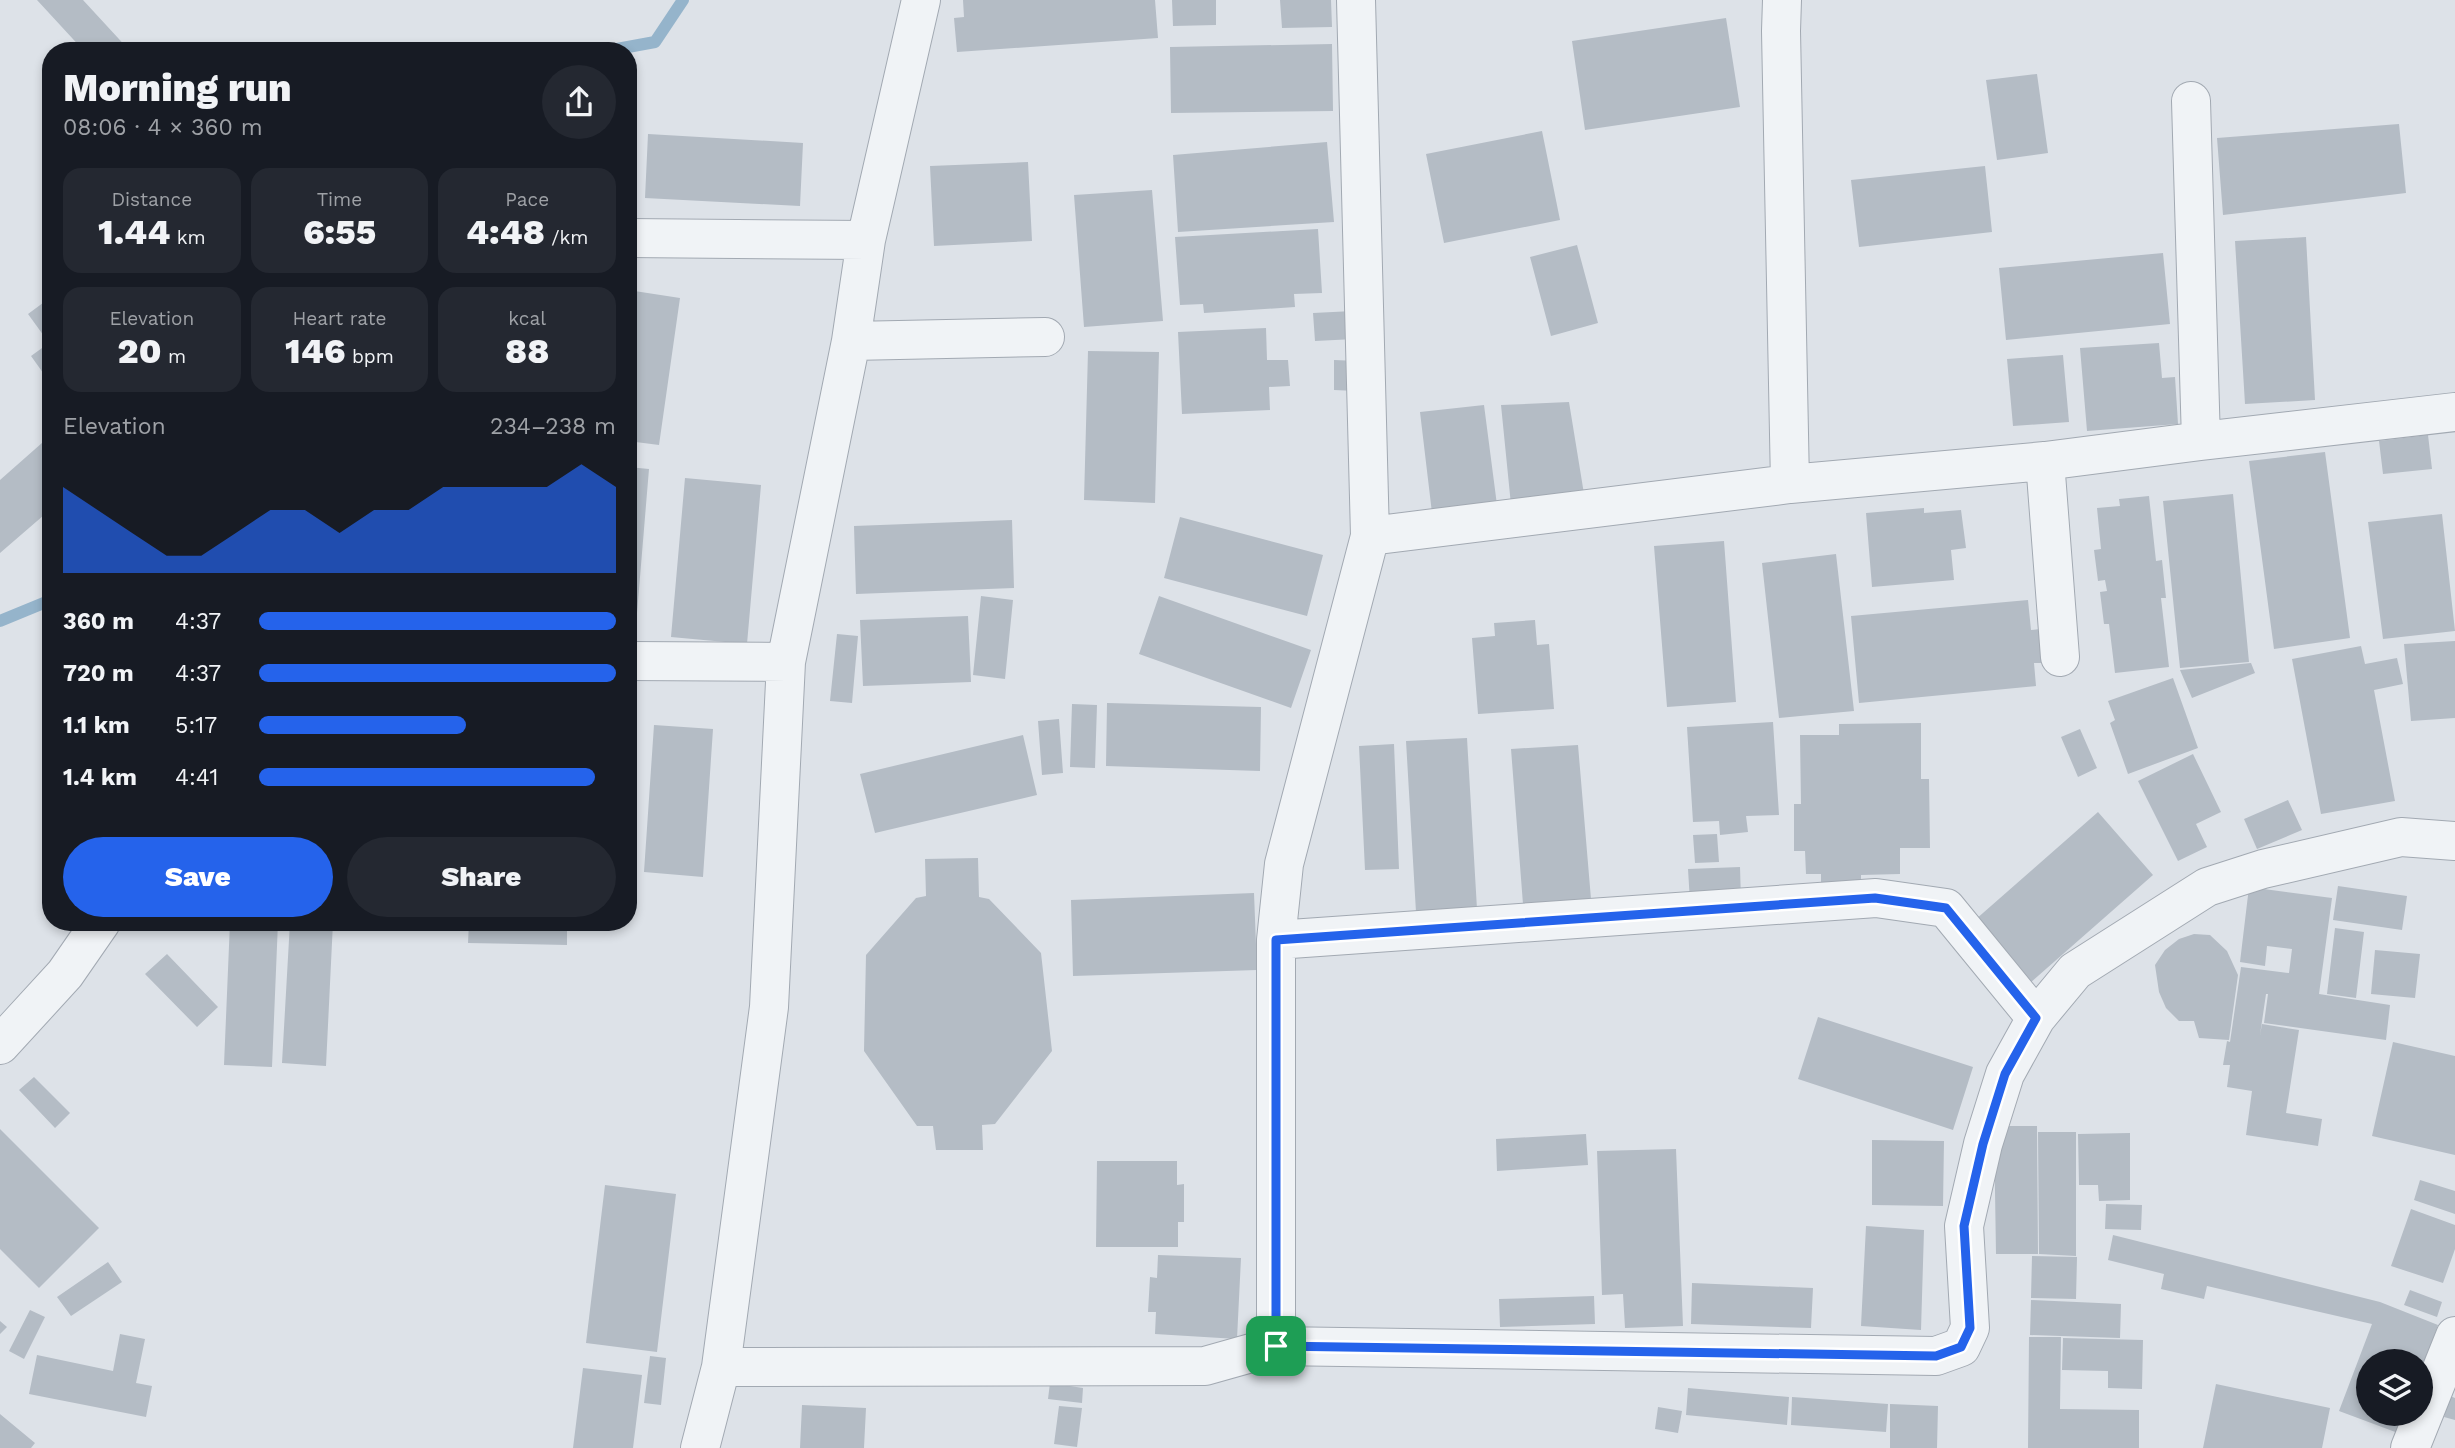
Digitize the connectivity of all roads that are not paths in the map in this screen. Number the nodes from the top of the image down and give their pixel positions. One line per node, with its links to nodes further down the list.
1 (921, 0): 6 (street)
2 (1356, 0): 13 (street)
3 (1782, 0): 12 (street)
4 (2191, 101): 10 (street)
5 (637, 238): 6 (street)
6 (866, 240): 8 (street)
7 (1045, 337): 8 (street)
8 (851, 341): 16 (street)
9 (2455, 412): 10 (street)
10 (2201, 441): 11 (street)
11 (2045, 461): 12 (street); 14 (street)
12 (1790, 484): 13 (street)
13 (1370, 536): 19 (street)
14 (2060, 657)
15 (637, 661): 16 (street)
16 (786, 662): 24 (street)
17 (2455, 841): 20 (street)
18 (95, 931): 21 (street)
19 (1276, 940): 20 (street); 23 (street)
20 (2036, 1018): 23 (street)
21 (0, 1045)
22 (2455, 1336): 26 (street)
23 (1276, 1346): 24 (street)
24 (721, 1367): 25 (street)
25 (700, 1448)
26 (2410, 1448)

